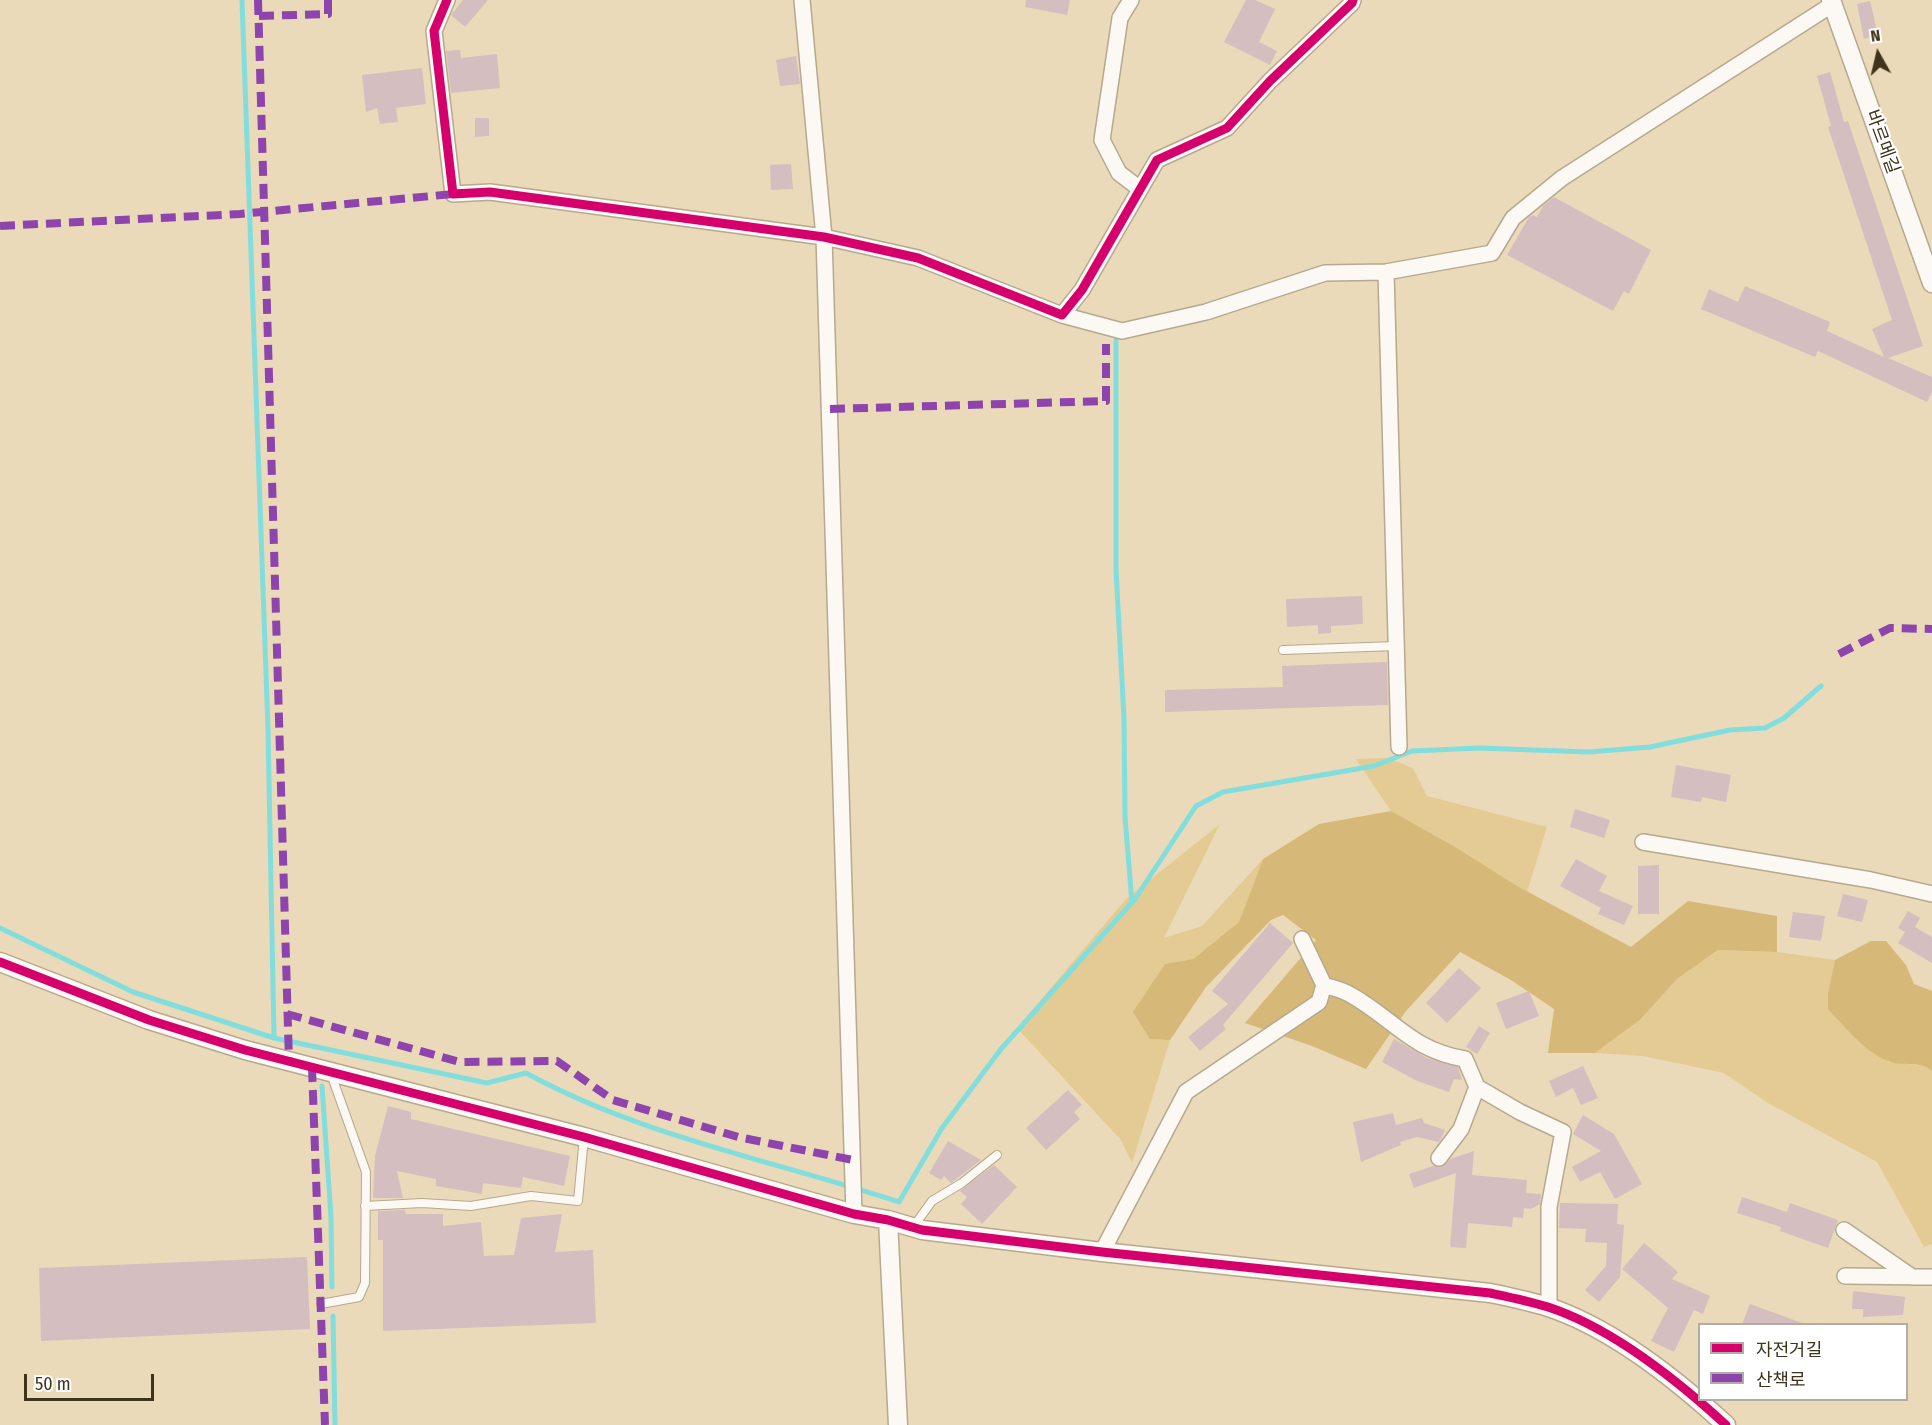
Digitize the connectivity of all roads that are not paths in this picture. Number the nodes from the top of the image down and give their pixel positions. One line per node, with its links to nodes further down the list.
1 (447, 0): 7 (street)
2 (802, 0): 7 (street)
3 (1131, 0): 6 (street)
4 (1353, 0): 6 (street)
5 (1832, 2): 8 (street); 9 (street, 바르메길)
6 (1140, 189): 10 (street)
7 (824, 237): 10 (street); 25 (street)
8 (1386, 272): 10 (street); 11 (street)
9 (1932, 283)
10 (1062, 315)
11 (1396, 646): 12 (lane); 13 (street)
12 (1284, 650)
13 (1399, 747)
14 (1643, 842): 15 (street)
15 (1932, 894)
16 (1302, 939): 18 (street)
17 (0, 962): 19 (street)
18 (1324, 985): 20 (street); 29 (street)
19 (331, 1072): 21 (street); 24 (lane)
20 (1477, 1086): 23 (street); 34 (street)
21 (584, 1137): 24 (lane); 25 (street)
22 (997, 1155): 27 (lane)
23 (1438, 1158)
24 (365, 1206): 33 (lane)
25 (854, 1214): 26 (street)
26 (888, 1220): 27 (street); 37 (street)
27 (913, 1227): 29 (street)
28 (1844, 1230): 31 (street)
29 (1102, 1252): 34 (street)
30 (1845, 1276): 31 (street)
31 (1912, 1277): 32 (street)
32 (1932, 1277)
33 (321, 1304)
34 (1549, 1307): 35 (street)
35 (1698, 1401)
36 (1698, 1401): 38 (street)
37 (898, 1425)
38 (1726, 1425)

